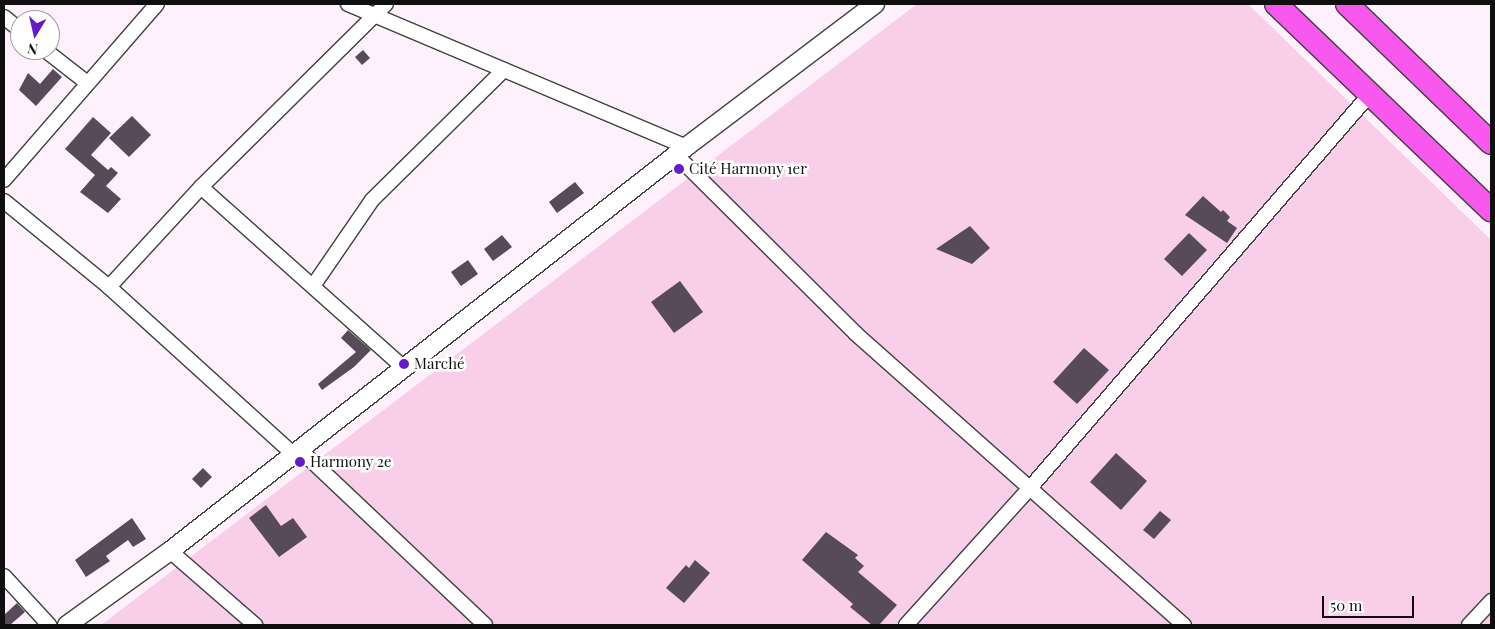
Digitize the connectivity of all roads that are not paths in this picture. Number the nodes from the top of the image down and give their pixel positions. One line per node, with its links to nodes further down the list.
1 (157, 4): 10 (street)
2 (348, 4): 7 (street)
3 (386, 4): 7 (street)
4 (875, 4): 13 (street)
5 (1276, 4): 11 (highway)
6 (1347, 4): 12 (highway)
7 (375, 16): 9 (street); 15 (street)
8 (58, 60): 10 (street)
9 (504, 70): 13 (street); 18 (street)
10 (86, 82): 14 (street)
11 (1370, 94): 17 (highway); 22 (street)
12 (1491, 143)
13 (681, 151): 20 (street); 22 (street)
14 (4, 180)
15 (202, 187): 18 (street); 19 (street)
16 (4, 201): 19 (street)
17 (1491, 210)
18 (313, 286): 20 (street)
19 (109, 287): 21 (street)
20 (404, 368): 21 (street)
21 (296, 451): 23 (street); 29 (street)
22 (1030, 488): 30 (street); 31 (street)
23 (170, 551): 27 (street); 28 (street)
24 (4, 576): 26 (street)
25 (1491, 601): 32 (street)
26 (49, 625)
27 (68, 625)
28 (255, 625)
29 (485, 625)
30 (906, 625)
31 (1184, 625)
32 (1469, 625)

